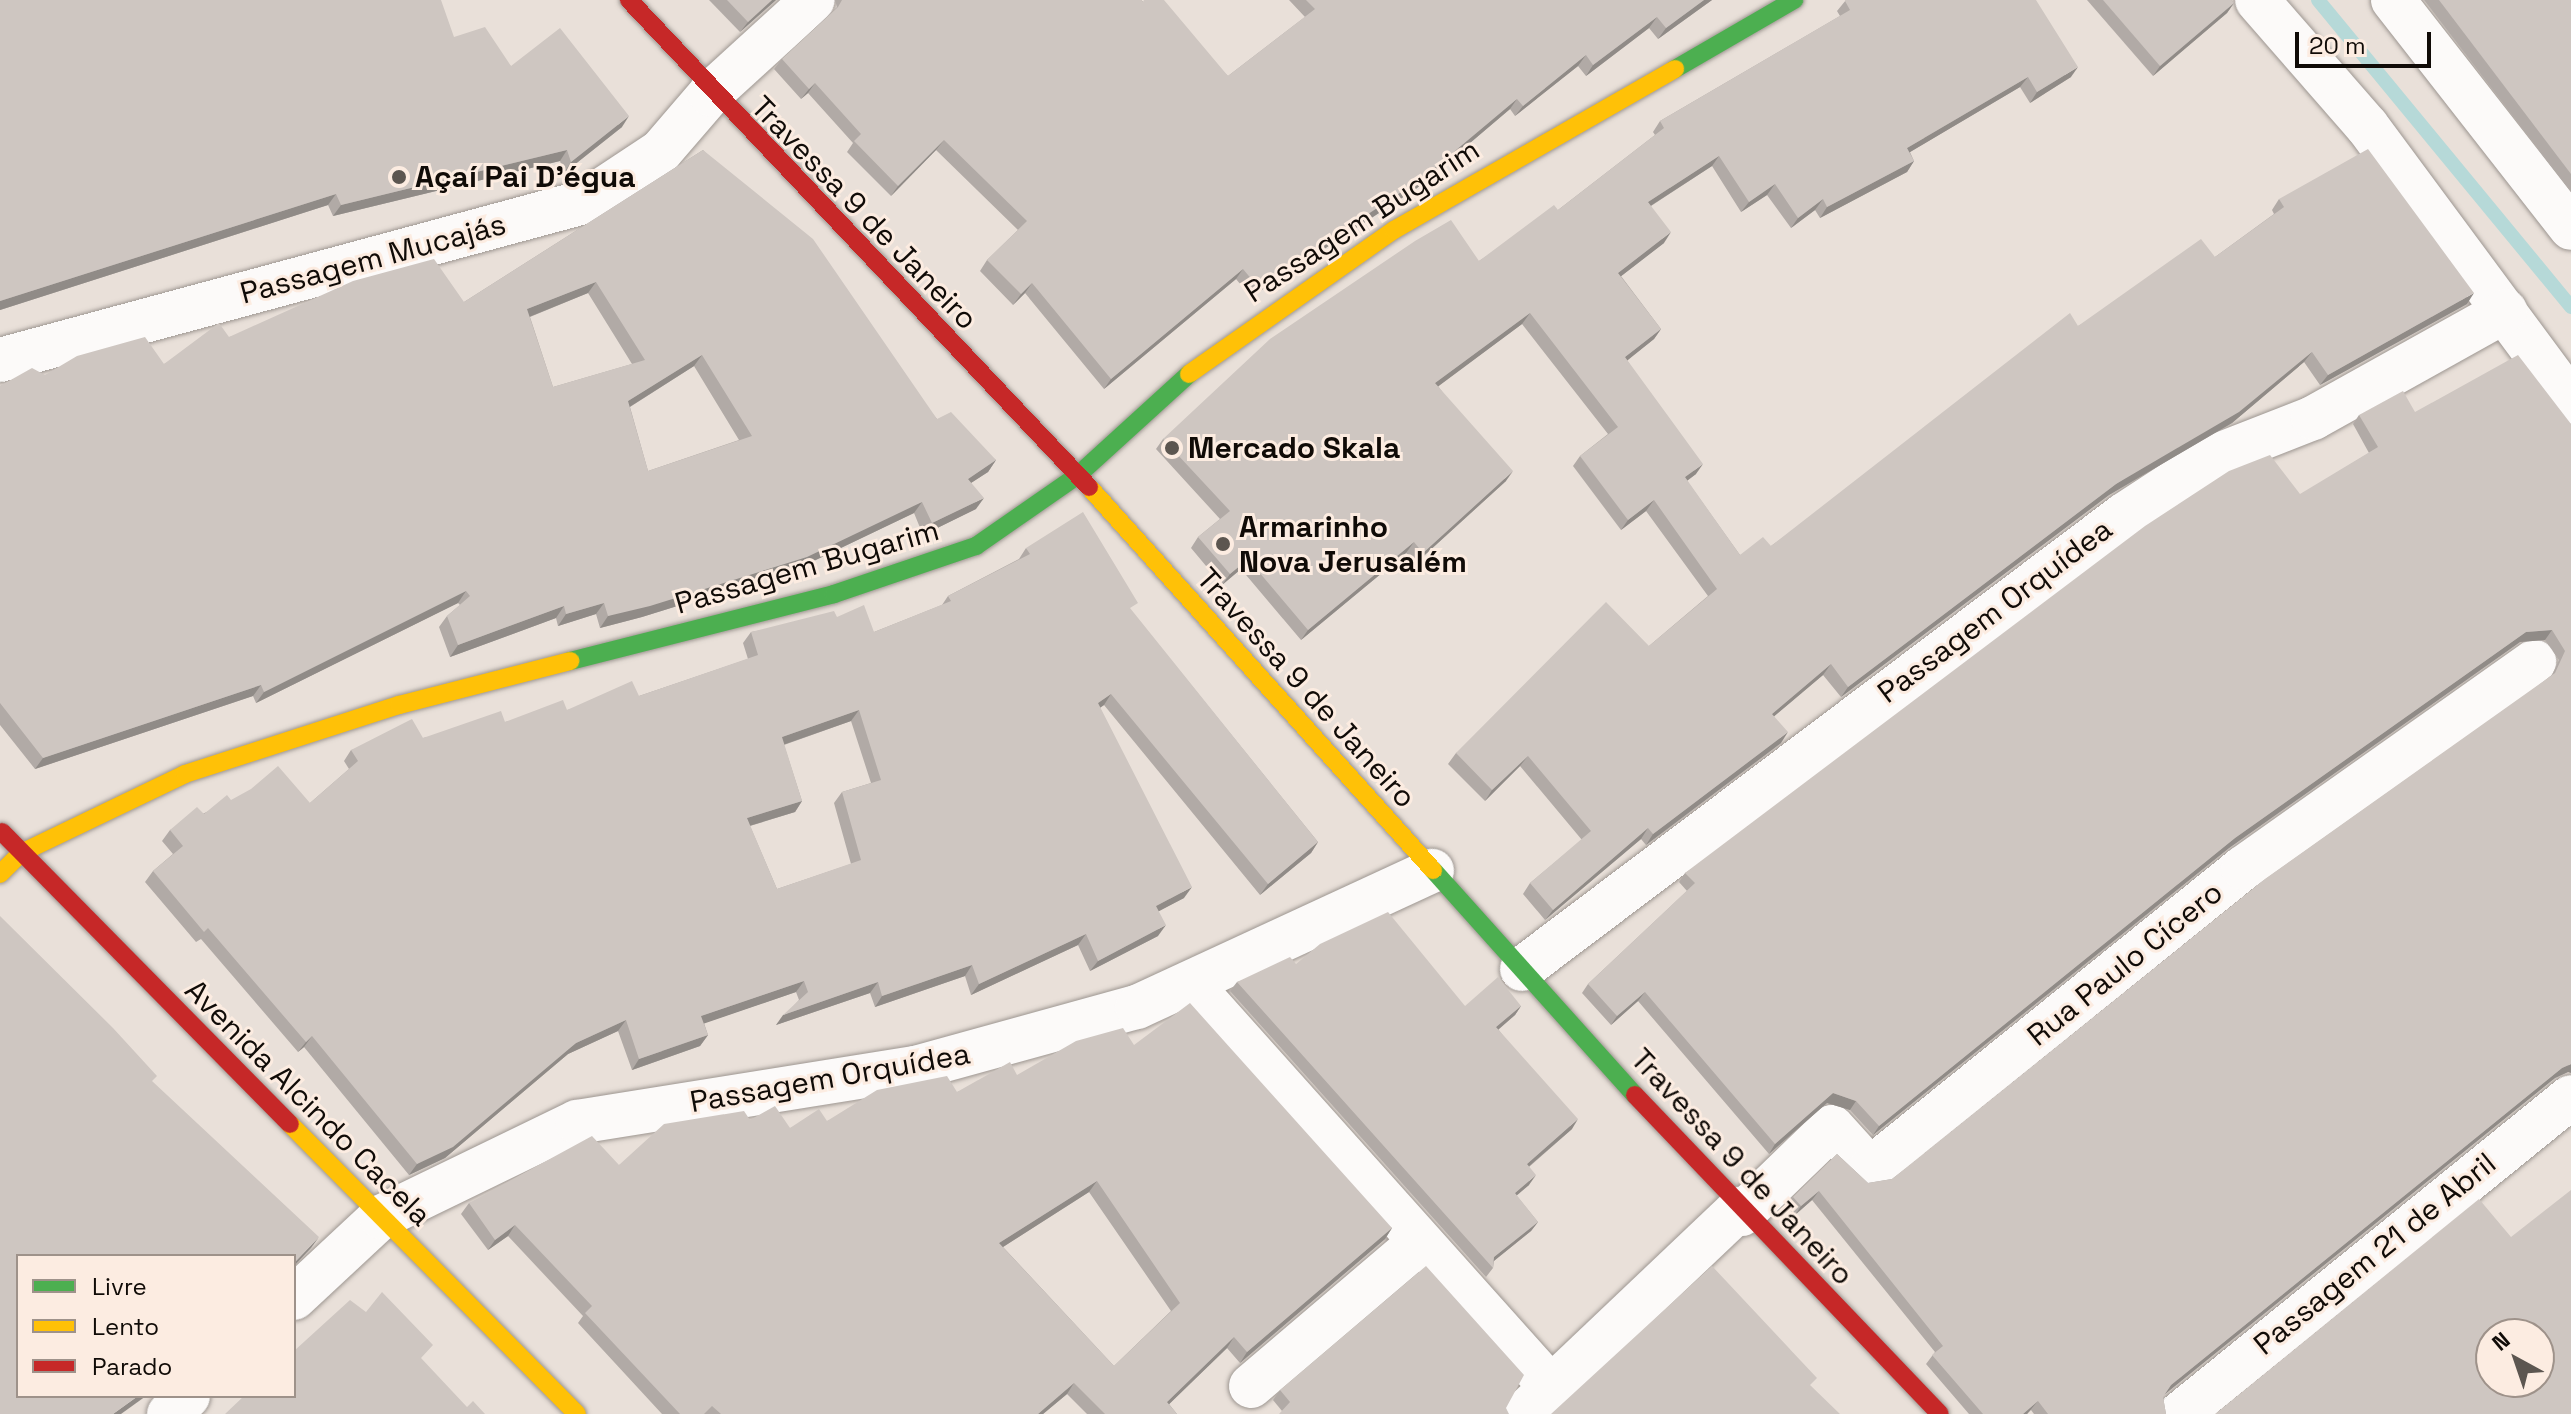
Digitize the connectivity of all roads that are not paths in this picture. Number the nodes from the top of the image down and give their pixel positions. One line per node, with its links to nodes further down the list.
1 (629, 0): 6 (street, Travessa 9 de Janeiro)
2 (813, 0): 6 (street, Passagem Mucajás)
3 (1794, 0): 11 (street, Passagem Bugarim)
4 (2257, 0): 8 (street)
5 (2393, 0): 7 (street)
6 (710, 94): 9 (street, Passagem Mucajás); 11 (street, Travessa 9 de Janeiro)
7 (2571, 228)
8 (2505, 311): 10 (street); 17 (street, Passagem Orquídea)
9 (0, 360)
10 (2571, 402)
11 (1078, 475): 14 (street, Passagem Bugarim); 15 (street, Travessa 9 de Janeiro)
12 (2534, 662): 20 (street, Rua Paulo Cícero)
13 (0, 830): 14 (street, Avenida Alcindo Cacela)
14 (21, 853): 16 (street, Passagem Bugarim); 21 (street, Avenida Alcindo Cacela)
15 (1432, 871): 17 (street, Travessa 9 de Janeiro); 18 (street, Passagem Orquídea)
16 (0, 874)
17 (1522, 969): 20 (street, Travessa 9 de Janeiro)
18 (1192, 986): 21 (street, Passagem Orquídea); 22 (street)
19 (2571, 1097): 30 (street, Passagem 21 de Abril)
20 (1741, 1211): 26 (street); 29 (street, Travessa 9 de Janeiro)
21 (381, 1217): 23 (street, Passagem Orquídea); 28 (street, Avenida Alcindo Cacela)
22 (1420, 1242): 24 (street); 26 (street)
23 (296, 1296)
24 (1251, 1386)
25 (186, 1398): 27 (street)
26 (1537, 1400)
27 (169, 1414)
28 (577, 1414)
29 (1940, 1414)
30 (2180, 1414)

